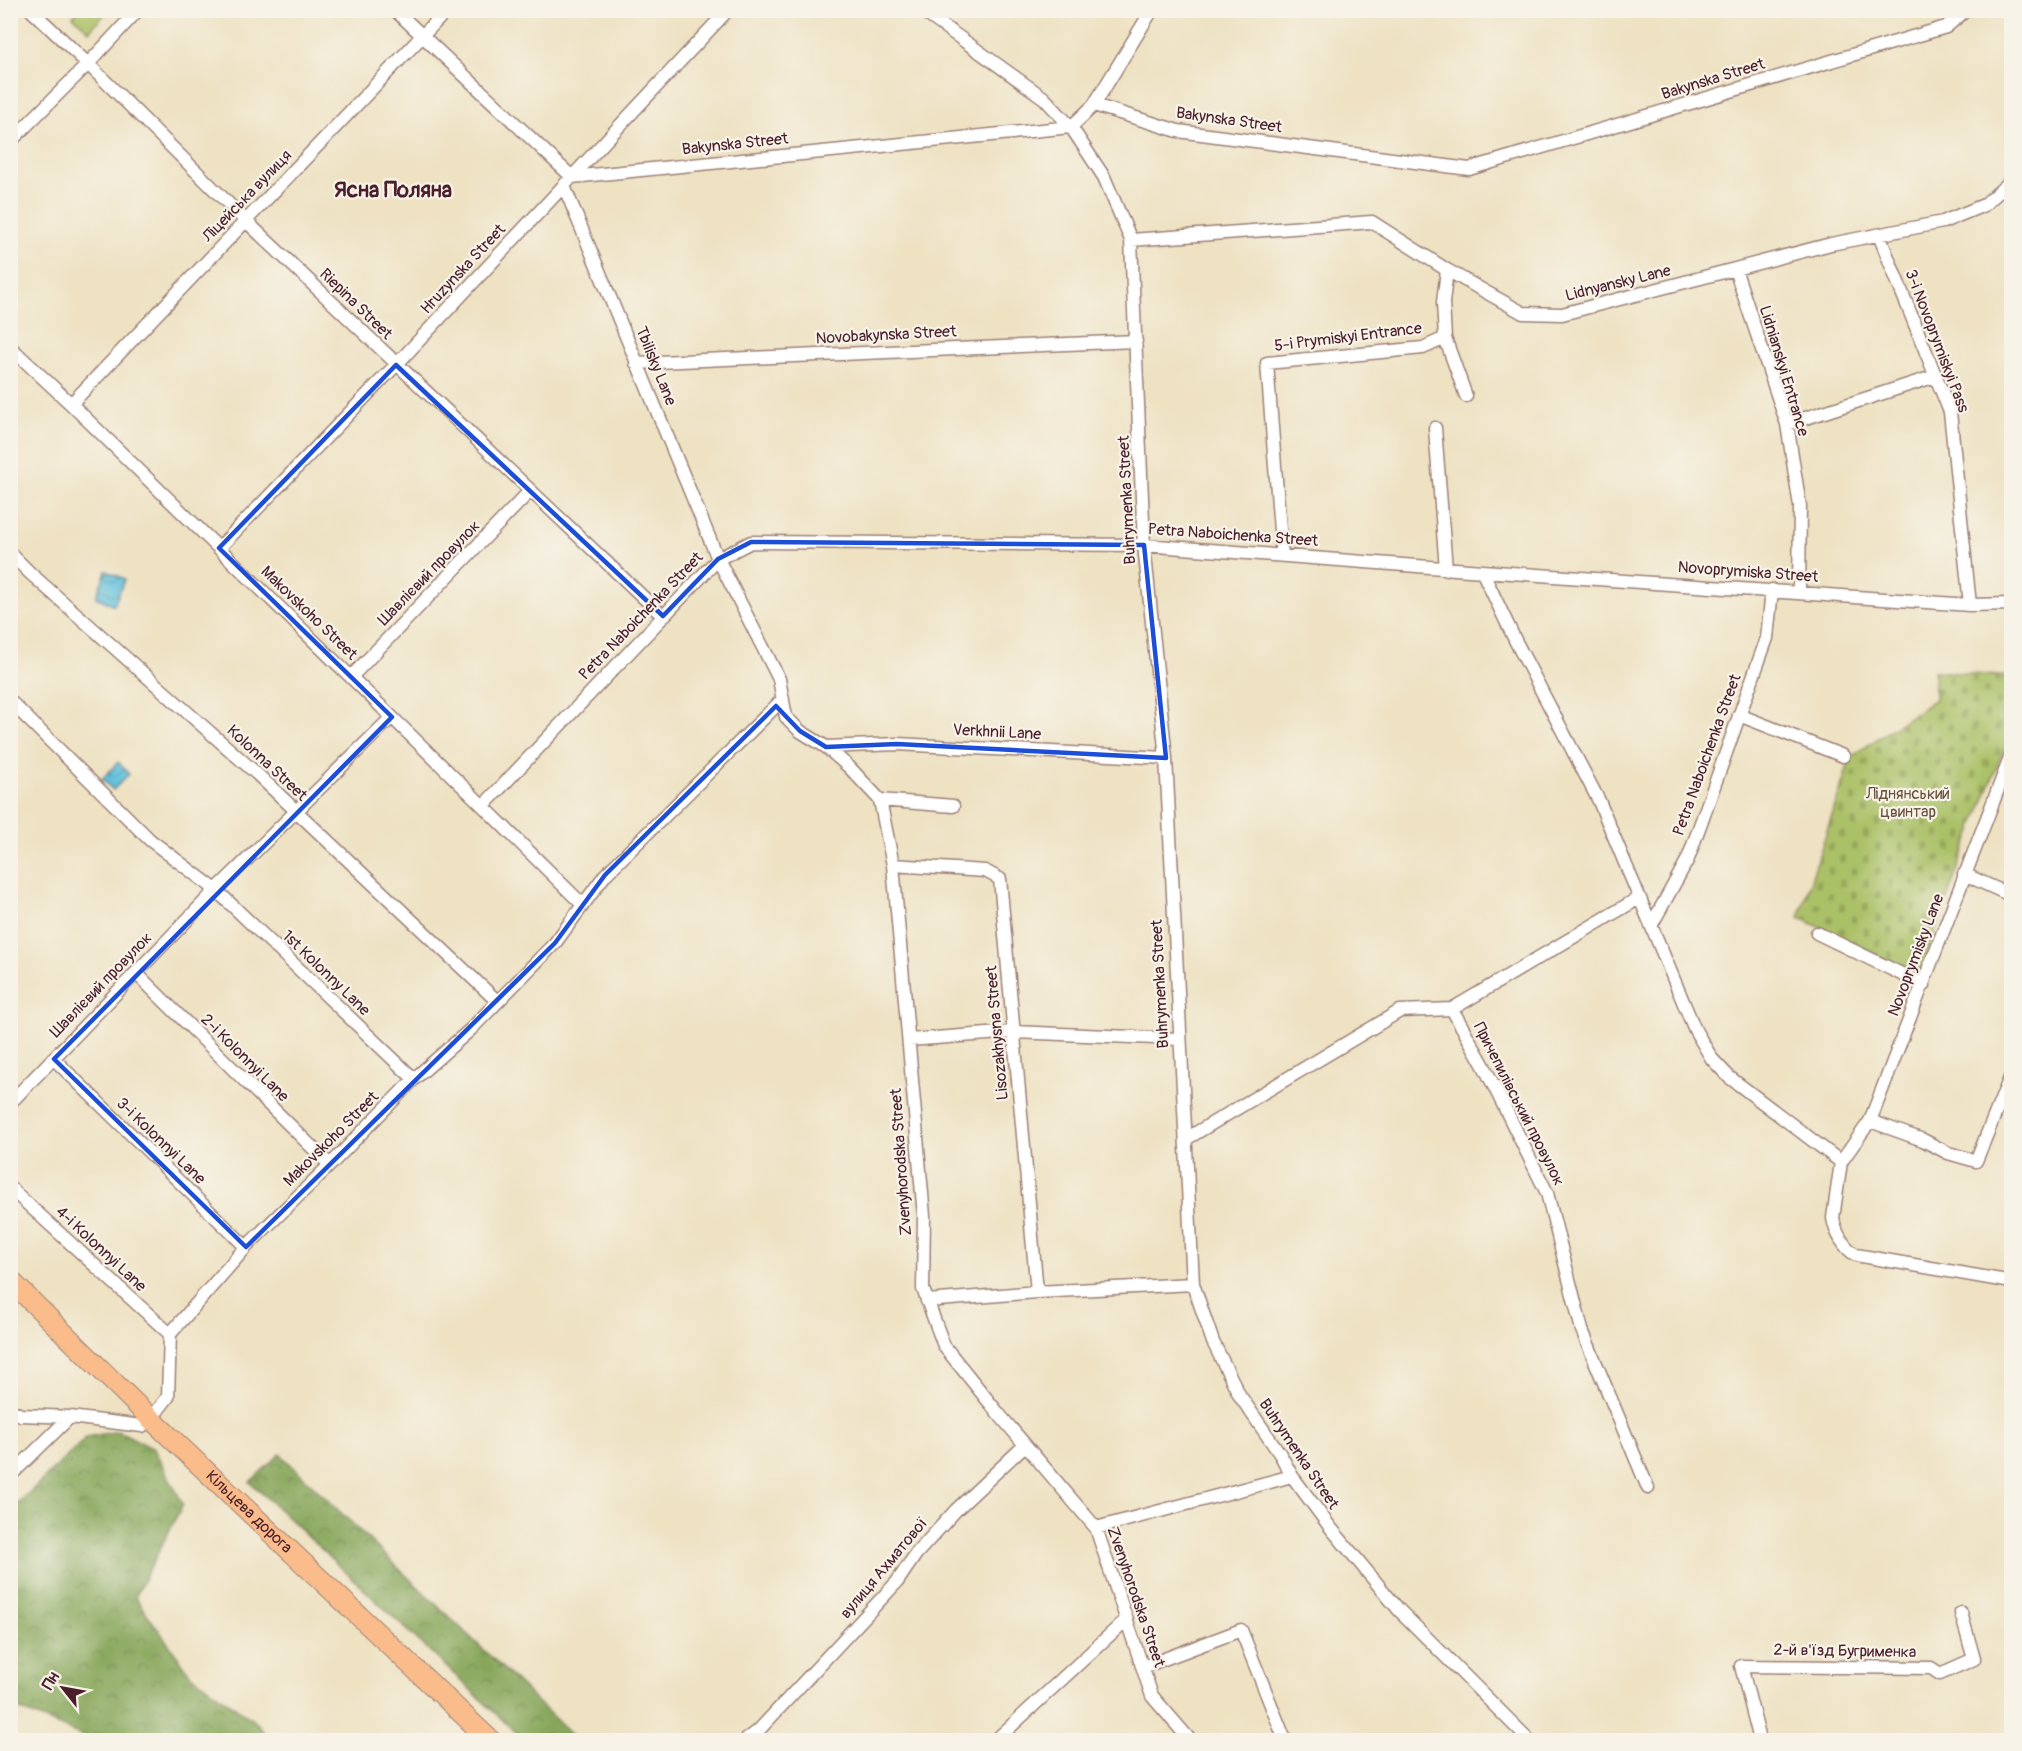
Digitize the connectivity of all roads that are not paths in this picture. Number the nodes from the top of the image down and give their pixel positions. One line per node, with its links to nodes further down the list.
1 (31, 10): 10 (street, Riepina Street)
2 (138, 10): 10 (street)
3 (395, 10): 9 (street)
4 (447, 10): 9 (street, Ліцейська вулиця)
5 (728, 10): 15 (street, Hruzynska Street)
6 (921, 10): 12 (street, Buhrymenka Street)
7 (1152, 10): 11 (street)
8 (1966, 10): 11 (street, Bakynska Street)
9 (423, 36): 15 (street); 16 (street, Ліцейська вулиця)
10 (88, 64): 13 (street); 16 (street, Riepina Street)
11 (1094, 105): 12 (street)
12 (1071, 127): 15 (street, Bakynska Street); 18 (street, Buhrymenka Street)
13 (10, 142)
14 (2012, 180): 17 (street, Lidnyansky Lane)
15 (568, 181): 24 (street, Tbilisky Lane); 25 (street, Hruzynska Street)
16 (246, 222): 25 (street, Riepina Street); 28 (street, Ліцейська вулиця)
17 (1879, 235): 19 (street, Lidnyansky Lane); 26 (street, 3-i Novoprymiskyi Pass)
18 (1131, 240): 20 (street, Lidnyansky Lane); 22 (street, Buhrymenka Street)
19 (1735, 269): 20 (street, Lidnyansky Lane); 29 (street, Lidnianskyi Entrance)
20 (1447, 270): 21 (street)
21 (1445, 338): 27 (street); 35 (street, 5-i Prymiskyi Entrance)
22 (1136, 341): 24 (street, Novobakynska Street); 32 (street, Buhrymenka Street)
23 (10, 347): 28 (street, Makovskoho Street)
24 (636, 363): 36 (street, Tbilisky Lane)
25 (396, 365): 31 (street, Riepina Street); 33 (street, Hruzynska Street)
26 (1936, 376): 29 (street); 42 (street, 3-i Novoprymiskyi Pass)
27 (1466, 396)
28 (71, 404): 33 (street, Makovskoho Street)
29 (1787, 424): 40 (street, Lidnianskyi Entrance)
30 (1435, 428): 37 (street)
31 (530, 491): 43 (street, Riepina Street); 44 (street, Шавлієвий провулок)
32 (1144, 545): 35 (street, Petra Naboichenka Street); 36 (street, Petra Naboichenka Street); 52 (street, Buhrymenka Street)
33 (219, 548): 44 (street, Makovskoho Street)
34 (10, 553): 56 (street, Kolonna Street)
35 (1282, 556): 37 (street, Petra Naboichenka Street)
36 (718, 559): 43 (street, Petra Naboichenka Street); 45 (street)
37 (1446, 568): 38 (street, Petra Naboichenka Street)
38 (1482, 571): 39 (street, Novoprymiska Street); 61 (street)
39 (1772, 590): 40 (street, Novoprymiska Street); 47 (street, Petra Naboichenka Street)
40 (1799, 592): 42 (street, Novoprymiska Street)
41 (2012, 604): 42 (street, Novoprymiska Street)
42 (1970, 605)
43 (663, 616): 54 (street, Petra Naboichenka Street)
44 (351, 678): 48 (street, Makovskoho Street)
45 (783, 699): 49 (street); 62 (street, Makovskoho Street)
46 (10, 701): 59 (street)
47 (1739, 715): 51 (street); 63 (street, Petra Naboichenka Street)
48 (392, 717): 54 (street, Makovskoho Street); 56 (street, Шавлієвий провулок)
49 (826, 747): 52 (street, Verkhnii Lane); 53 (street)
50 (2012, 753): 58 (street, Novoprymisky Lane)
51 (1843, 756)
52 (1166, 758): 70 (street, Buhrymenka Street)
53 (880, 800): 55 (street); 57 (street, Zvenyhorodska Street)
54 (483, 806): 62 (street, Makovskoho Street)
55 (953, 806)
56 (296, 811): 59 (street, Шавлієвий провулок); 67 (street, Kolonna Street)
57 (893, 865): 69 (street, Lisozakhysna Street); 71 (street, Zvenyhorodska Street)
58 (1964, 874): 60 (street); 66 (street, Novoprymisky Lane)
59 (216, 891): 65 (street, Шавлієвий провулок); 74 (street, 1st Kolonny Lane)
60 (2012, 896)
61 (1640, 898): 63 (street); 68 (street, Причепилівський провулок)
62 (583, 905): 67 (street, Makovskoho Street)
63 (1652, 924): 78 (street)
64 (1817, 933): 66 (street)
65 (136, 973): 72 (street, Шавлієвий провулок); 79 (street, 2-i Kolonnyi Lane)
66 (1924, 985): 76 (street, Novoprymisky Lane)
67 (497, 1001): 74 (street, Makovskoho Street)
68 (1452, 1010): 77 (street); 94 (street, Причепилівський провулок)
69 (1014, 1032): 70 (street); 71 (street); 85 (street, Lisozakhysna Street)
70 (1179, 1039): 77 (street, Buhrymenka Street)
71 (909, 1040): 86 (street, Zvenyhorodska Street)
72 (54, 1059): 75 (street, Шавлієвий провулок); 81 (street, 3-i Kolonnyi Lane)
73 (2012, 1073): 76 (street)
74 (414, 1079): 79 (street, Makovskoho Street)
75 (10, 1103)
76 (1870, 1121): 78 (street, Novoprymisky Lane)
77 (1186, 1139): 84 (street, Buhrymenka Street)
78 (1841, 1162): 83 (street)
79 (330, 1166): 81 (street, Makovskoho Street)
80 (10, 1188): 87 (street, 4-i Kolonnyi Lane)
81 (246, 1247): 87 (street, Makovskoho Street)
82 (10, 1280): 90 (highway, Кільцева дорога)
83 (2012, 1282)
84 (1193, 1284): 85 (street); 93 (street, Buhrymenka Street)
85 (1037, 1292): 86 (street)
86 (927, 1301): 91 (street, Zvenyhorodska Street)
87 (170, 1334): 90 (street)
88 (10, 1410): 89 (street)
89 (70, 1417): 90 (street); 92 (street)
90 (150, 1419): 99 (highway, Кільцева дорога)
91 (1024, 1445): 95 (street, Zvenyhorodska Street); 100 (street, вулиця Ахматової)
92 (10, 1476)
93 (1292, 1476): 95 (street); 104 (street, Buhrymenka Street)
94 (1648, 1488)
95 (1095, 1528): 97 (street, Zvenyhorodska Street)
96 (1961, 1613): 105 (street, 2-й в'їзд Бугрименка)
97 (1127, 1619): 98 (street, Zvenyhorodska Street); 101 (street)
98 (1143, 1666): 102 (street, Zvenyhorodska Street); 103 (street)
99 (490, 1740)
100 (746, 1740)
101 (996, 1740)
102 (1190, 1740)
103 (1286, 1740)
104 (1528, 1740)
105 (1760, 1740)

